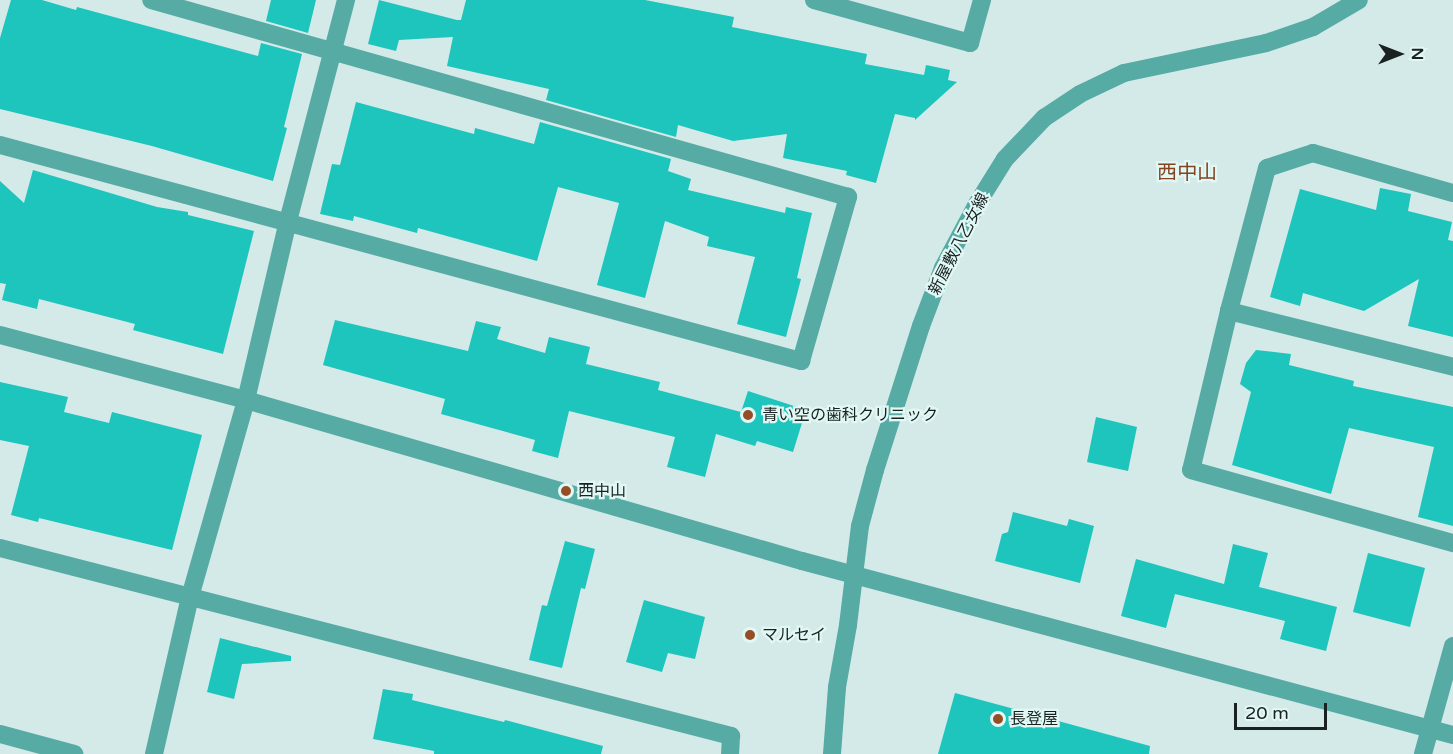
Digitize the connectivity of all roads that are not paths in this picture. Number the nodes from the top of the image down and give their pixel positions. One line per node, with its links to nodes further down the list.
1 (152, 0): 6 (street)
2 (346, 0): 6 (street)
3 (814, 0): 4 (street)
4 (982, 0)
5 (1359, 0): 16 (street, 新屋敷八乙女線)
6 (334, 50): 9 (street); 9 (street)
7 (0, 145): 9 (street)
8 (1453, 193): 10 (street)
9 (287, 225): 13 (street)
10 (1229, 311): 12 (street); 14 (street)
11 (0, 334): 13 (street)
12 (1453, 368)
13 (246, 400): 16 (street); 17 (street)
14 (1453, 543)
15 (0, 548): 17 (street)
16 (854, 575): 19 (street); 25 (street, 新屋敷八乙女線)
17 (189, 597): 23 (street); 24 (street)
18 (1453, 646): 19 (street)
19 (1430, 728): 21 (street); 26 (street)
20 (0, 734): 22 (street)
21 (1453, 735)
22 (74, 754)
23 (154, 754)
24 (730, 754)
25 (832, 754)
26 (1423, 754)

